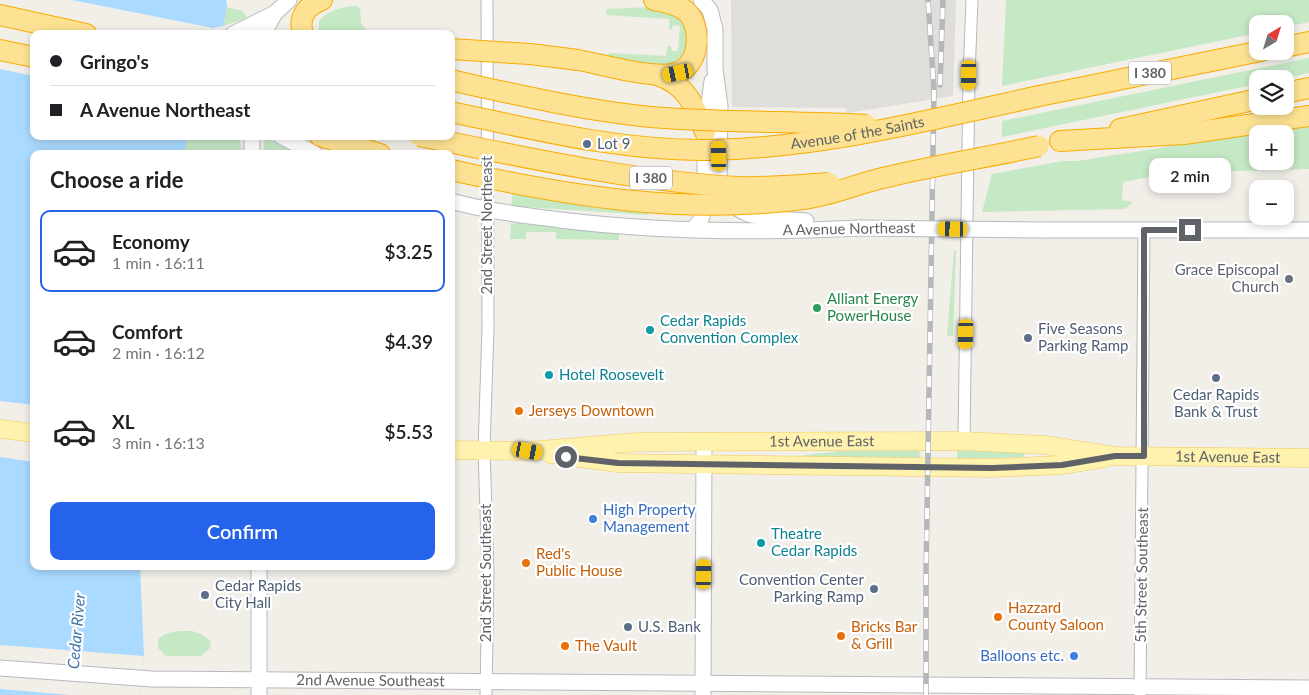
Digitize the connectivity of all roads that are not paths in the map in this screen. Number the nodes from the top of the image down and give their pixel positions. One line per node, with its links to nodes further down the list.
1 (289, 0): 7 (street)
2 (322, 0): 12 (highway)
3 (487, 0): 38 (street, 2nd Street Northeast)
4 (654, 0): 20 (highway)
5 (701, 0): 19 (street)
6 (972, 0): 45 (street)
7 (275, 13): 10 (street); 11 (street)
8 (0, 15): 9 (highway)
9 (68, 30)
10 (241, 30)
11 (265, 30)
12 (302, 30)
13 (1309, 42): 14 (highway)
14 (1294, 44)
15 (0, 50): 18 (highway)
16 (455, 50): 20 (highway, bridge)
17 (1249, 54): 27 (highway, Avenue of the Saints / I 380, bridge)
18 (30, 56)
19 (715, 69): 28 (street); 39 (street)
20 (654, 74): 28 (highway)
21 (455, 81): 27 (highway, bridge)
22 (1309, 88): 23 (highway)
23 (1294, 91)
24 (1249, 101): 32 (highway, I 380)
25 (455, 113): 27 (highway, Avenue of the Saints / I 380, bridge)
26 (1309, 116): 32 (highway)
27 (902, 126)
28 (705, 132): 40 (street)
29 (289, 140): 33 (street)
30 (333, 140): 34 (highway)
31 (439, 140): 36 (highway, I 380, bridge)
32 (1060, 142): 36 (highway, I 380, bridge)
33 (307, 150)
34 (367, 150)
35 (455, 171): 36 (highway, bridge)
36 (886, 177)
37 (455, 202): 38 (street, A Avenue Northeast)
38 (486, 210): 40 (street, A Avenue Northeast); 48 (street, 2nd Street Northeast)
39 (860, 228): 40 (street, A Avenue Northeast); 41 (street, A Avenue Northeast, bridge)
40 (693, 230)
41 (1144, 230): 42 (street, A Avenue Northeast); 51 (street, 5th Street Southeast)
42 (1309, 230)
43 (0, 429): 44 (main road)
44 (30, 433)
45 (964, 441): 46 (main road, 1st Avenue East); 50 (main road, 1st Avenue East)
46 (704, 442): 49 (main road, 1st Avenue East); 53 (street)
47 (455, 450): 48 (main road, 1st Avenue East)
48 (484, 450): 49 (main road, 1st Avenue East); 58 (street, 2nd Street Southeast)
49 (528, 451): 53 (main road, 1st Avenue East)
50 (1115, 456): 51 (main road, 1st Avenue East); 53 (main road, 1st Avenue East)
51 (1144, 456): 52 (main road, 1st Avenue East); 60 (street, 5th Street Southeast)
52 (1309, 458)
53 (704, 463): 59 (street)
54 (259, 570): 56 (street)
55 (0, 668): 56 (street, 2nd Avenue Southeast)
56 (259, 688): 58 (street, 2nd Avenue Southeast)
57 (1309, 688): 60 (street, 2nd Avenue Southeast)
58 (486, 689): 59 (street, 2nd Avenue Southeast)
59 (703, 689): 60 (street, 2nd Avenue Southeast)
60 (1140, 691)

